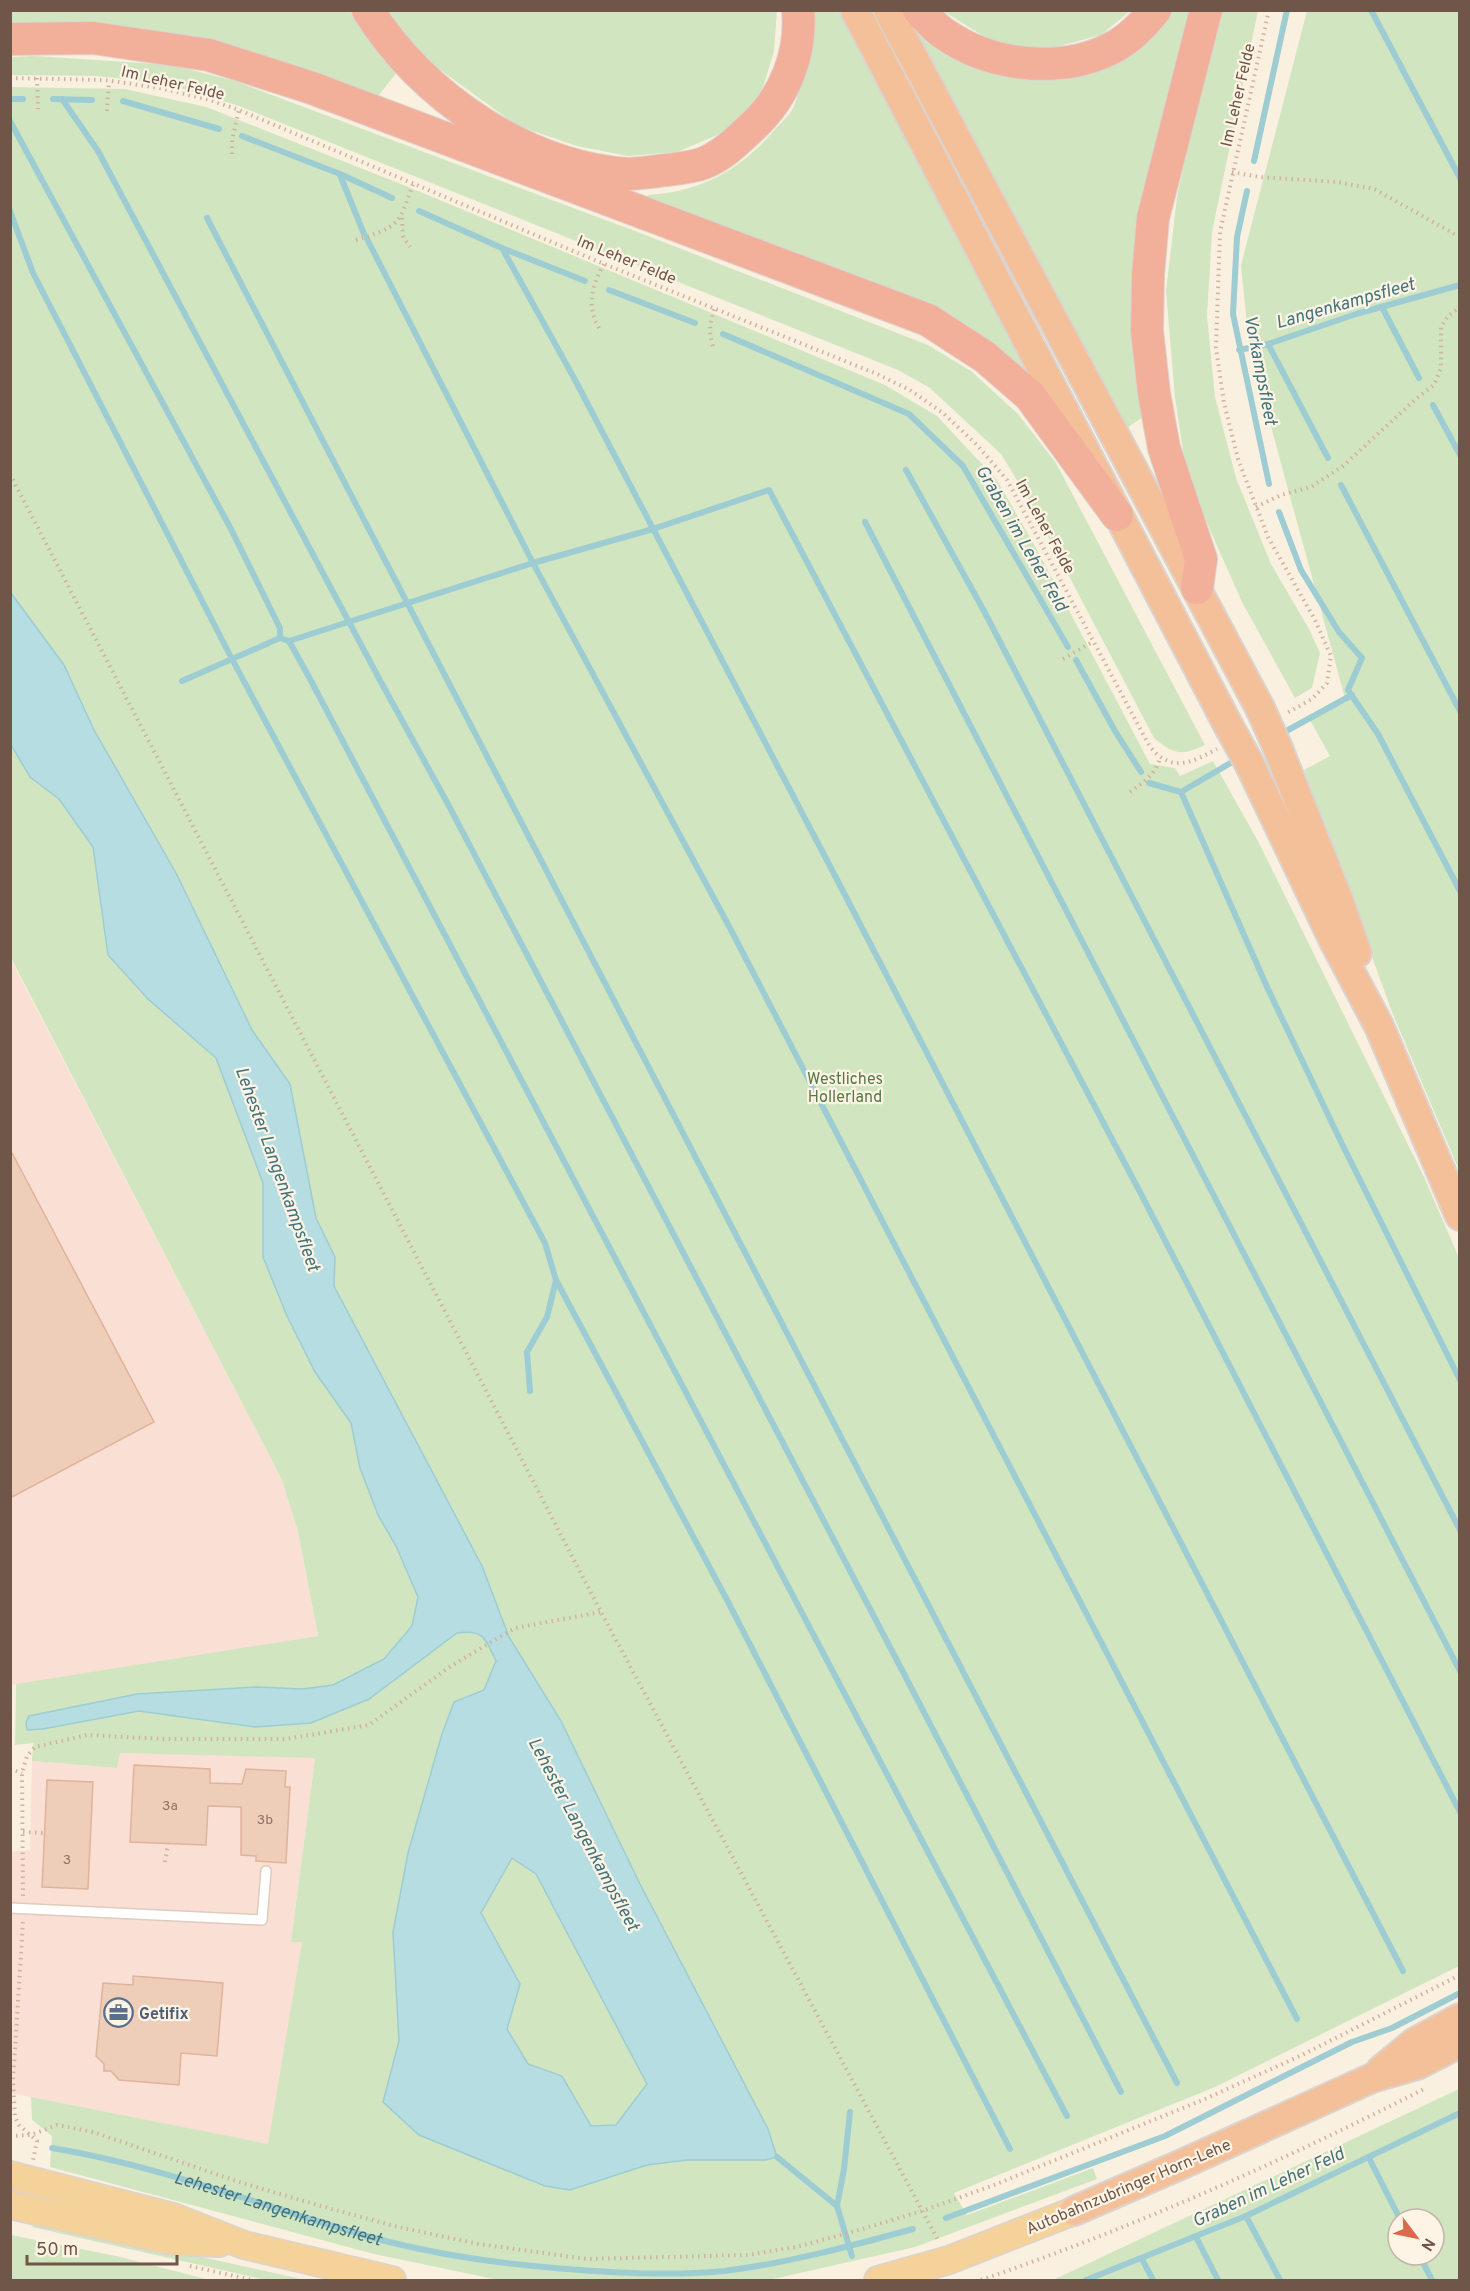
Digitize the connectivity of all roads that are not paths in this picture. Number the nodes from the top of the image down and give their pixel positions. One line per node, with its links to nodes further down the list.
1 (368, 10): 2 (highway)
2 (798, 10)
3 (855, 10): 9 (highway)
4 (888, 10): 10 (highway)
5 (919, 10): 6 (highway)
6 (1155, 10)
7 (1206, 10): 10 (highway)
8 (10, 39): 9 (highway)
9 (1117, 515): 11 (highway, bridge)
10 (1197, 588): 11 (highway, bridge)
11 (1379, 1026): 12 (highway)
12 (1460, 1216)
13 (266, 1871): 14 (lane)
14 (10, 1908)
15 (1460, 2018): 17 (highway, Autobahnzubringer Horn-Lehe)
16 (1460, 2043): 17 (highway, Autobahnzubringer Horn-Lehe)
17 (1372, 2078): 20 (highway, Autobahnzubringer Horn-Lehe)
18 (10, 2175): 21 (main road)
19 (10, 2205): 21 (main road)
20 (1074, 2211): 23 (main road, Autobahnzubringer Horn-Lehe)
21 (244, 2245): 22 (main road)
22 (392, 2280)
23 (878, 2280)

